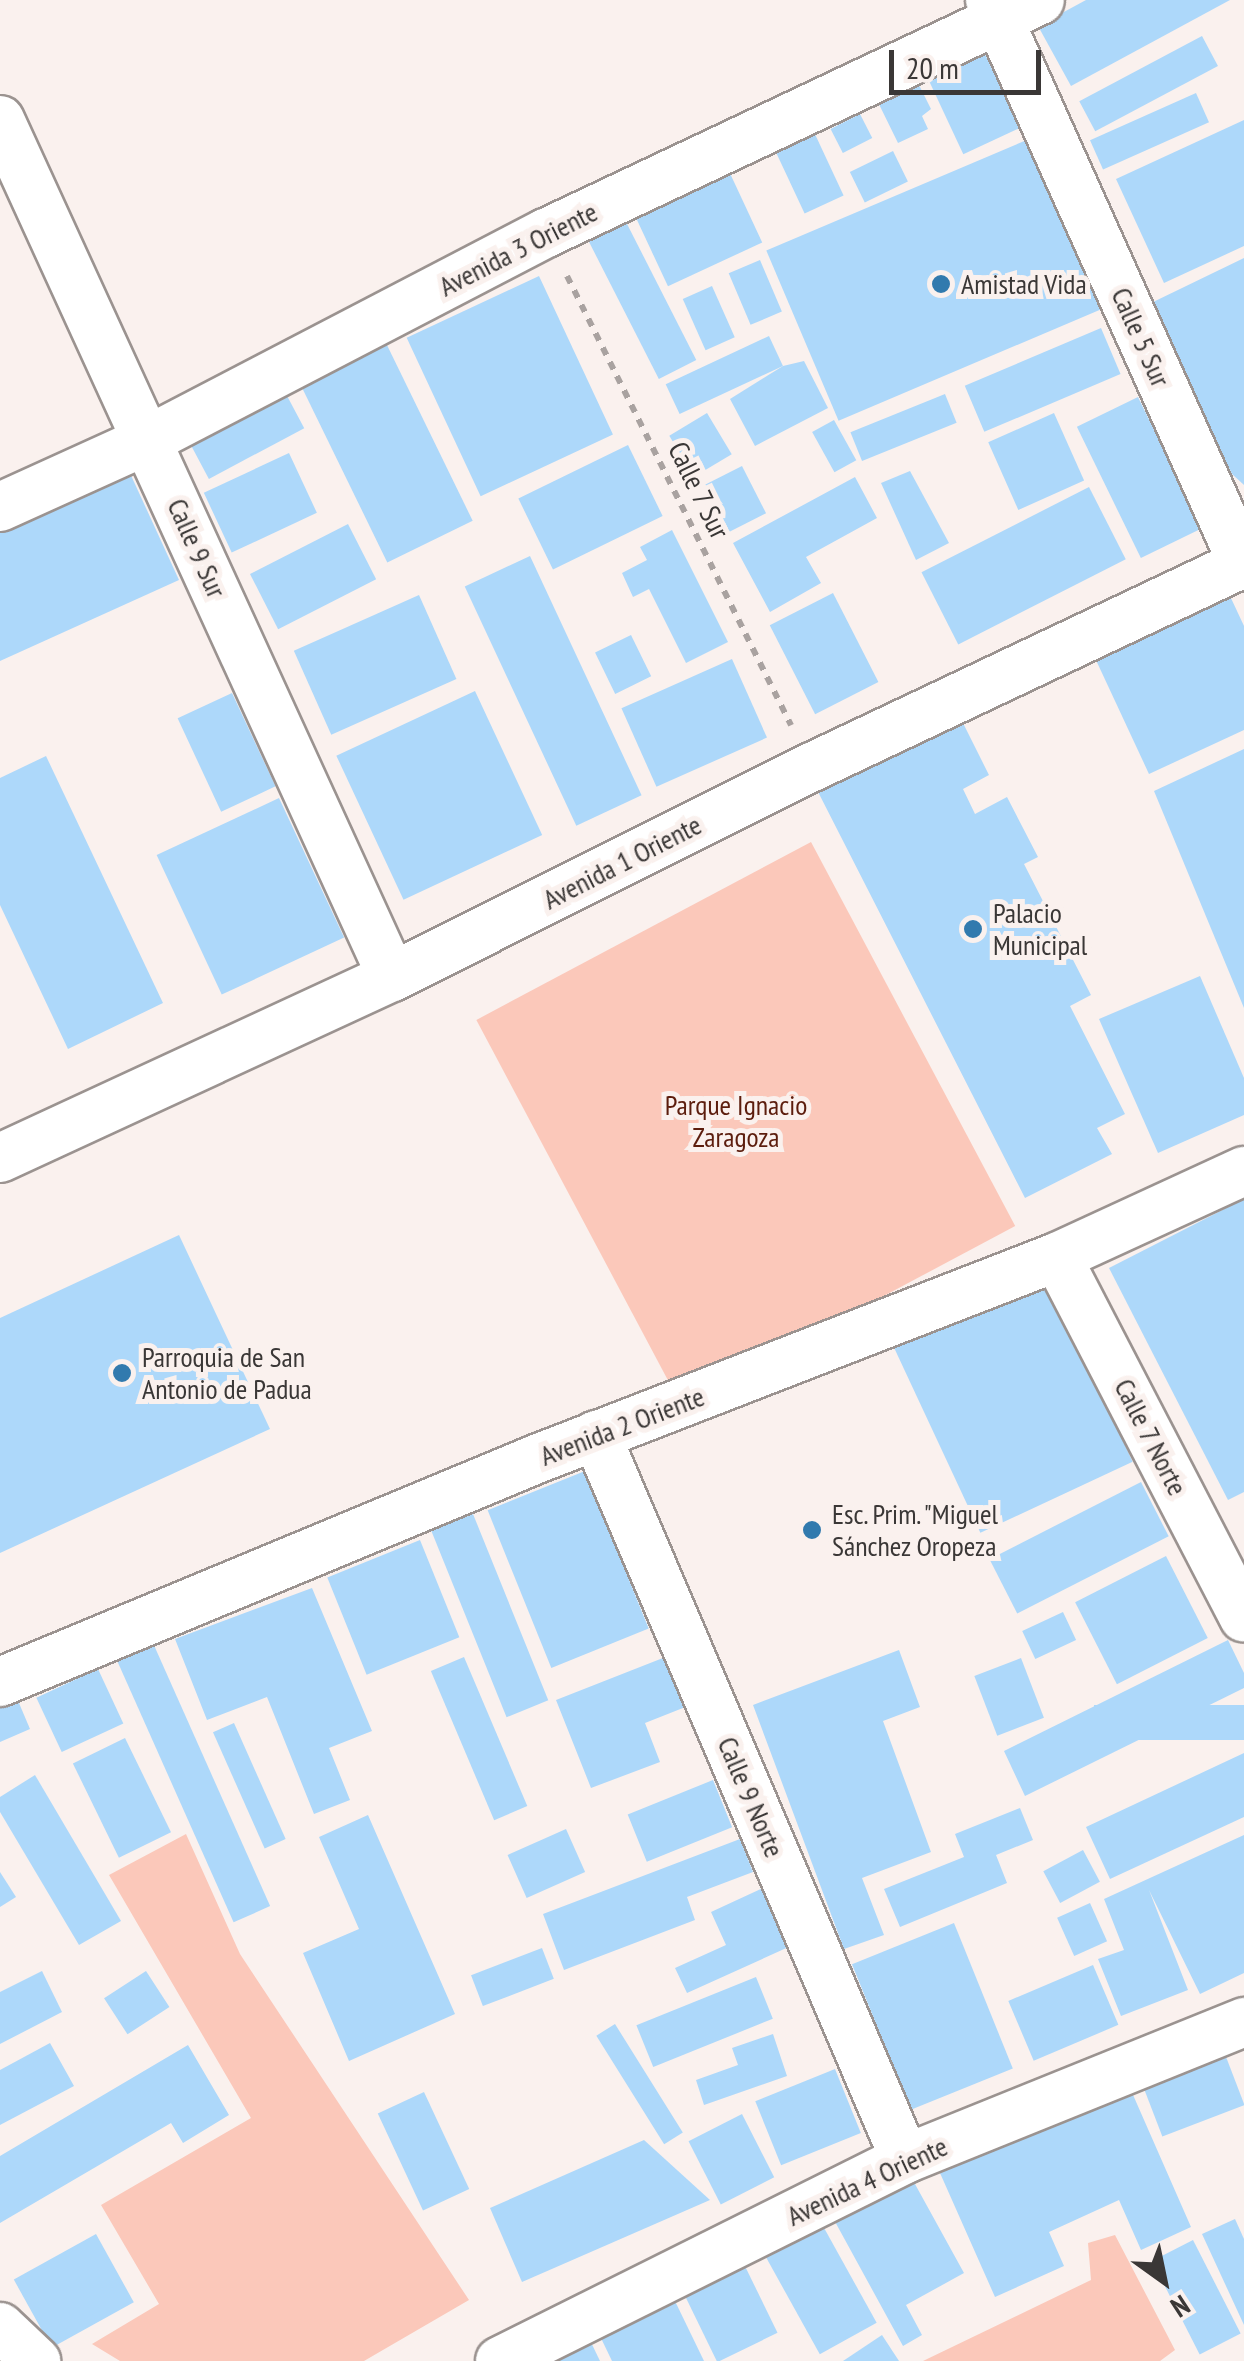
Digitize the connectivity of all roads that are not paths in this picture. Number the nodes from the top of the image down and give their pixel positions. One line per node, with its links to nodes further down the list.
1 (1010, 7): 3 (street, Avenida 3 Oriente); 5 (street, Calle 5 Sur)
2 (0, 120): 3 (street, Calle 9 Sur)
3 (148, 440): 4 (street, Avenida 3 Oriente); 6 (street, Calle 9 Sur)
4 (0, 507)
5 (1244, 565): 6 (street, Avenida 1 Oriente)
6 (392, 977): 7 (street, Avenida 1 Oriente)
7 (0, 1158)
8 (1244, 1171): 9 (street, Avenida 2 Oriente)
9 (1058, 1257): 10 (street, Avenida 2 Oriente); 11 (street, Calle 7 Norte)
10 (596, 1436): 12 (street, Avenida 2 Oriente); 14 (street, Calle 9 Norte)
11 (1244, 1617)
12 (0, 1682)
13 (1244, 2022): 14 (street, Avenida 4 Oriente)
14 (905, 2160): 17 (street, Avenida 4 Oriente)
15 (0, 2326): 16 (street)
16 (36, 2361)
17 (500, 2361)

